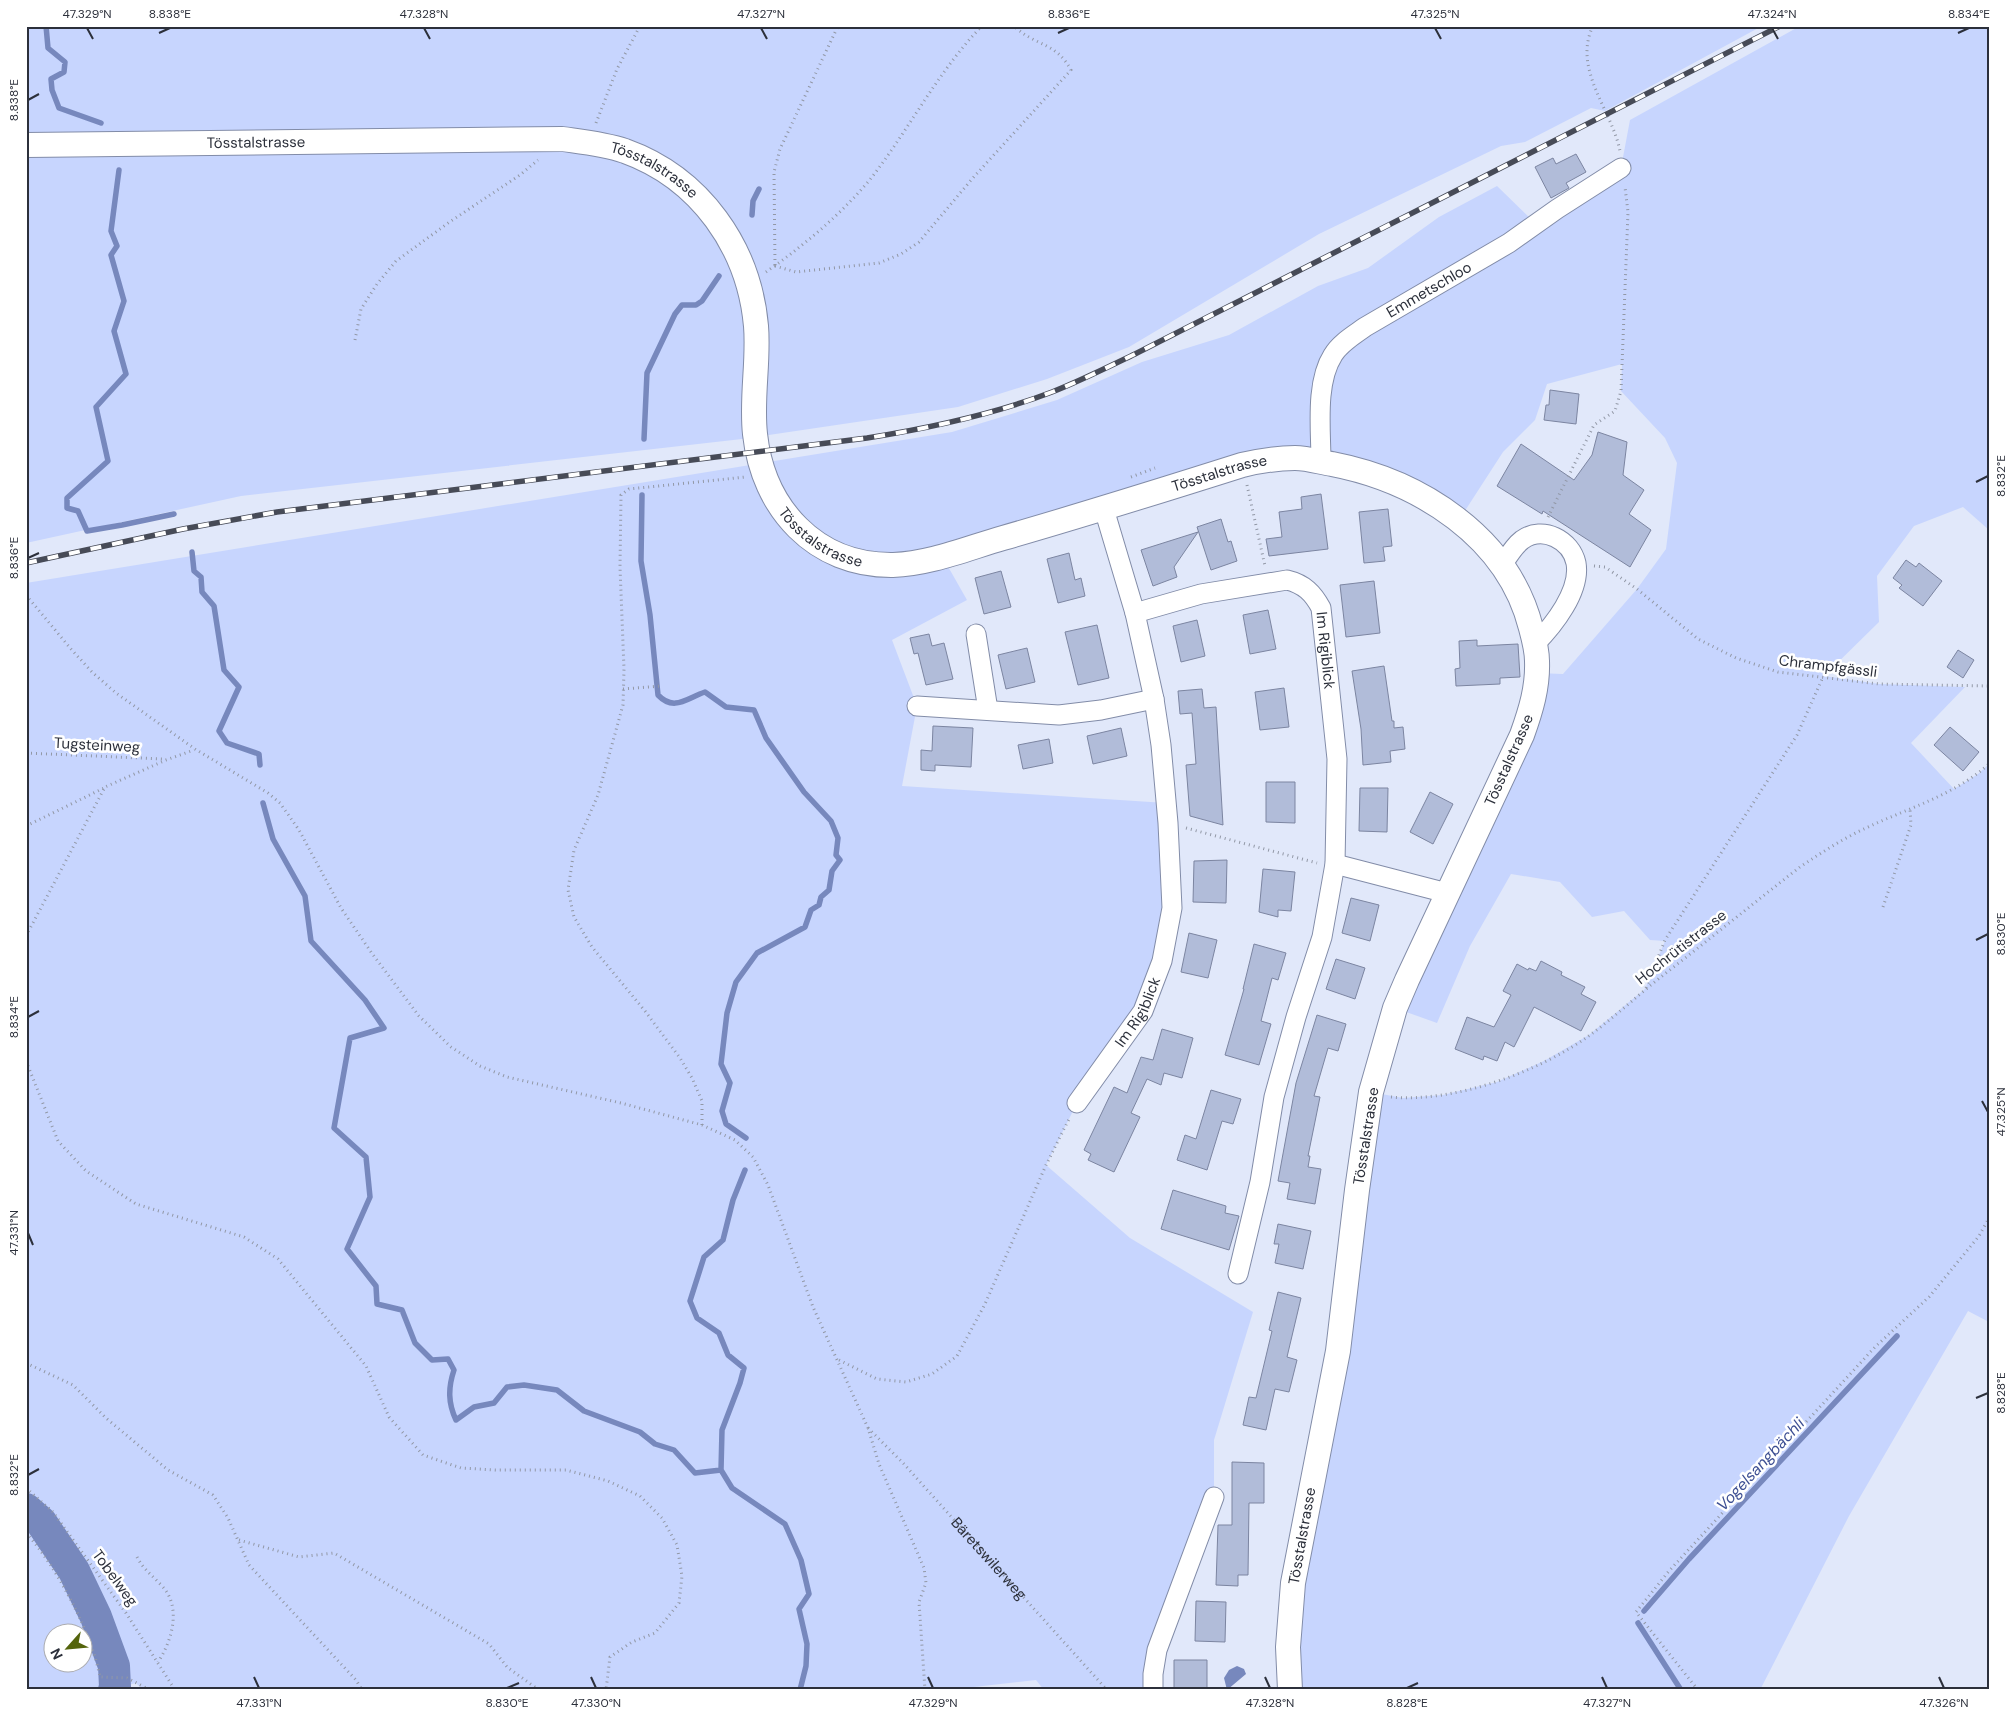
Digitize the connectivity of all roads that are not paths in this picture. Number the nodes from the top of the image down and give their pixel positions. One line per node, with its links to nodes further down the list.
1 (26, 145): 4 (main road, Tösstalstrasse)
2 (1621, 168): 3 (street, Emmetschloo)
3 (1321, 462): 4 (main road, Tösstalstrasse); 5 (main road, Tösstalstrasse)
4 (1104, 509): 6 (street, Im Rigiblick)
5 (1503, 564): 8 (main road, Tösstalstrasse); 8 (street)
6 (1135, 613): 9 (street, Im Rigiblick); 12 (street, Im Rigiblick)
7 (976, 634): 11 (street)
8 (1535, 644): 13 (main road, Tösstalstrasse)
9 (1154, 699): 11 (street); 14 (street, Im Rigiblick)
10 (917, 706): 11 (street)
11 (988, 710)
12 (1335, 864): 13 (street); 15 (street, Im Rigiblick)
13 (1447, 893): 18 (main road, Tösstalstrasse)
14 (1077, 1103)
15 (1238, 1274)
16 (1214, 1497): 17 (street)
17 (1152, 1690)
18 (1290, 1690)

